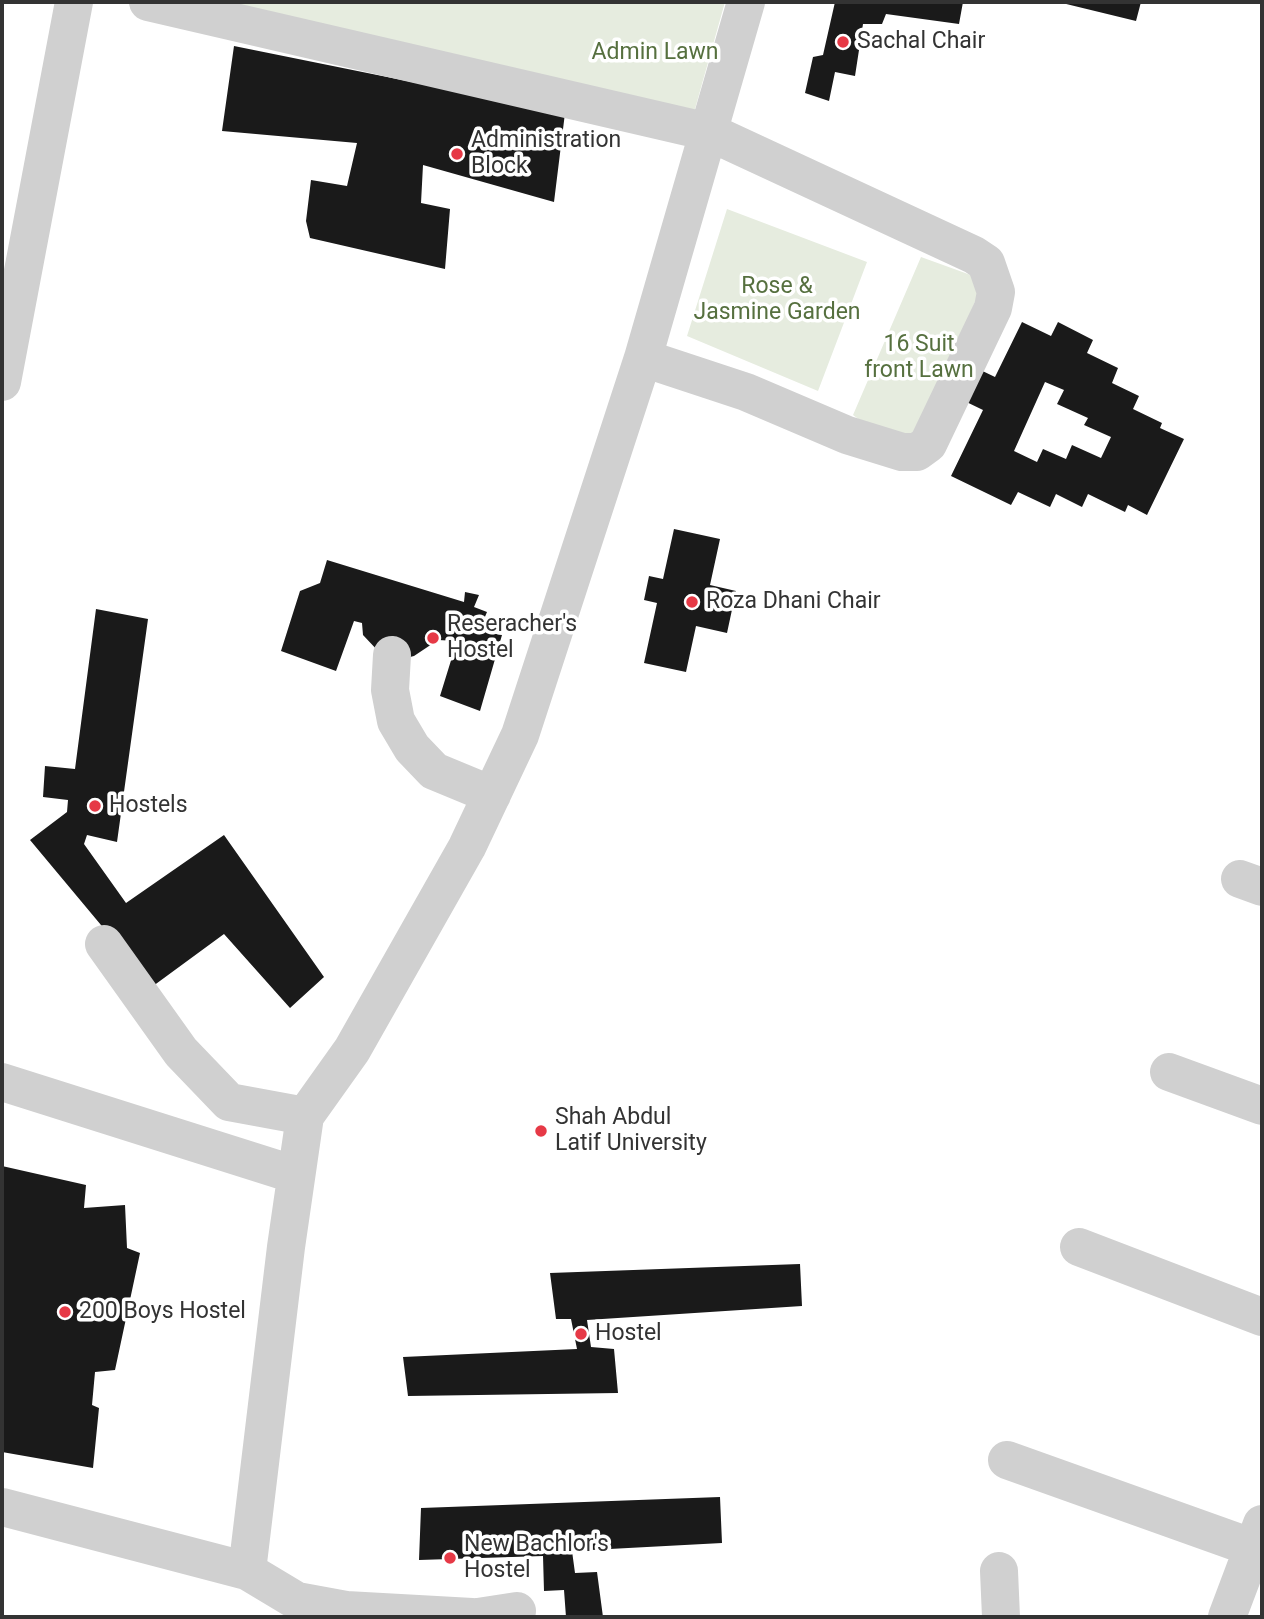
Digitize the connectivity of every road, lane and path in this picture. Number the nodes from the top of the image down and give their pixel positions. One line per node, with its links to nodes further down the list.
1 (74, 2): 6 (street)
2 (148, 2): 4 (street)
3 (746, 2): 4 (street)
4 (709, 132): 5 (street); 5 (street)
5 (643, 358): 8 (street)
6 (2, 382)
7 (392, 655): 8 (street)
8 (492, 795): 13 (street)
9 (104, 944): 13 (street)
10 (1169, 1072): 12 (street)
11 (2, 1082): 14 (street)
12 (1262, 1105)
13 (305, 1116): 14 (street)
14 (296, 1175): 20 (street)
15 (1079, 1247): 16 (street)
16 (1262, 1317)
17 (1007, 1460): 19 (street)
18 (2, 1507): 20 (street)
19 (1259, 1541): 26 (street)
20 (247, 1571): 23 (street)
21 (999, 1572): 25 (street)
22 (517, 1611): 24 (street)
23 (472, 1617)
24 (478, 1617)
25 (1001, 1617)
26 (1227, 1617)

